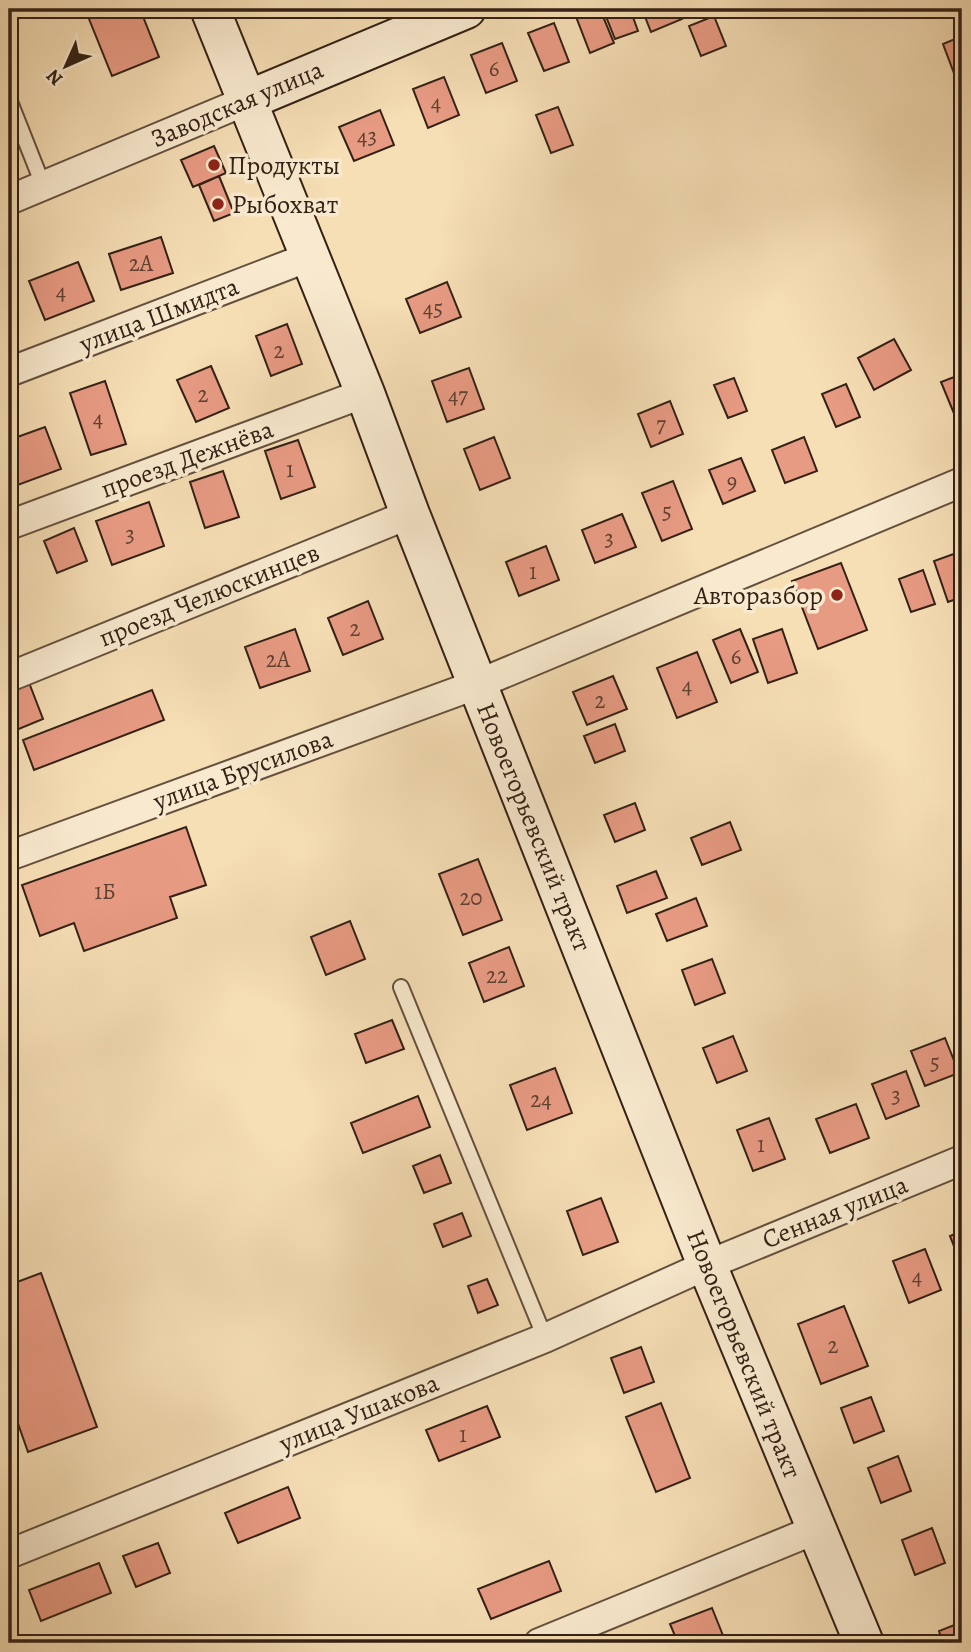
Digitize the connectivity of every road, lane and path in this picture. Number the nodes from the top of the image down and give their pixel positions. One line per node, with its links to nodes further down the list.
1 (210, 9): 4 (main road, Новоегорьевский тракт)
2 (466, 9): 4 (main road, Заводская улица)
3 (9, 99): 5 (lane)
4 (248, 100): 5 (street, Заводская улица); 7 (main road, Новоегорьевский тракт)
5 (43, 185): 6 (street, Заводская улица)
6 (9, 200)
7 (309, 257): 8 (street, улица Шмидта); 9 (main road, Новоегорьевский тракт)
8 (9, 372)
9 (365, 393): 11 (main road, Новоегорьевский тракт); 12 (street, проезд Дежнёва)
10 (962, 482): 14 (street, улица Брусилова)
11 (410, 514): 13 (street, проезд Челюскинцев); 14 (main road, Новоегорьевский тракт)
12 (9, 525)
13 (9, 677)
14 (478, 684): 15 (street, улица Брусилова); 18 (main road, Новоегорьевский тракт)
15 (9, 856)
16 (401, 987): 19 (lane)
17 (962, 1160): 18 (street, Сенная улица)
18 (707, 1265): 19 (street, улица Ушакова); 20 (main road, Новоегорьевский тракт)
19 (545, 1338): 21 (street, улица Ушакова)
20 (817, 1529): 22 (street); 23 (main road, Новоегорьевский тракт)
21 (9, 1554)
22 (539, 1643)
23 (864, 1643)

